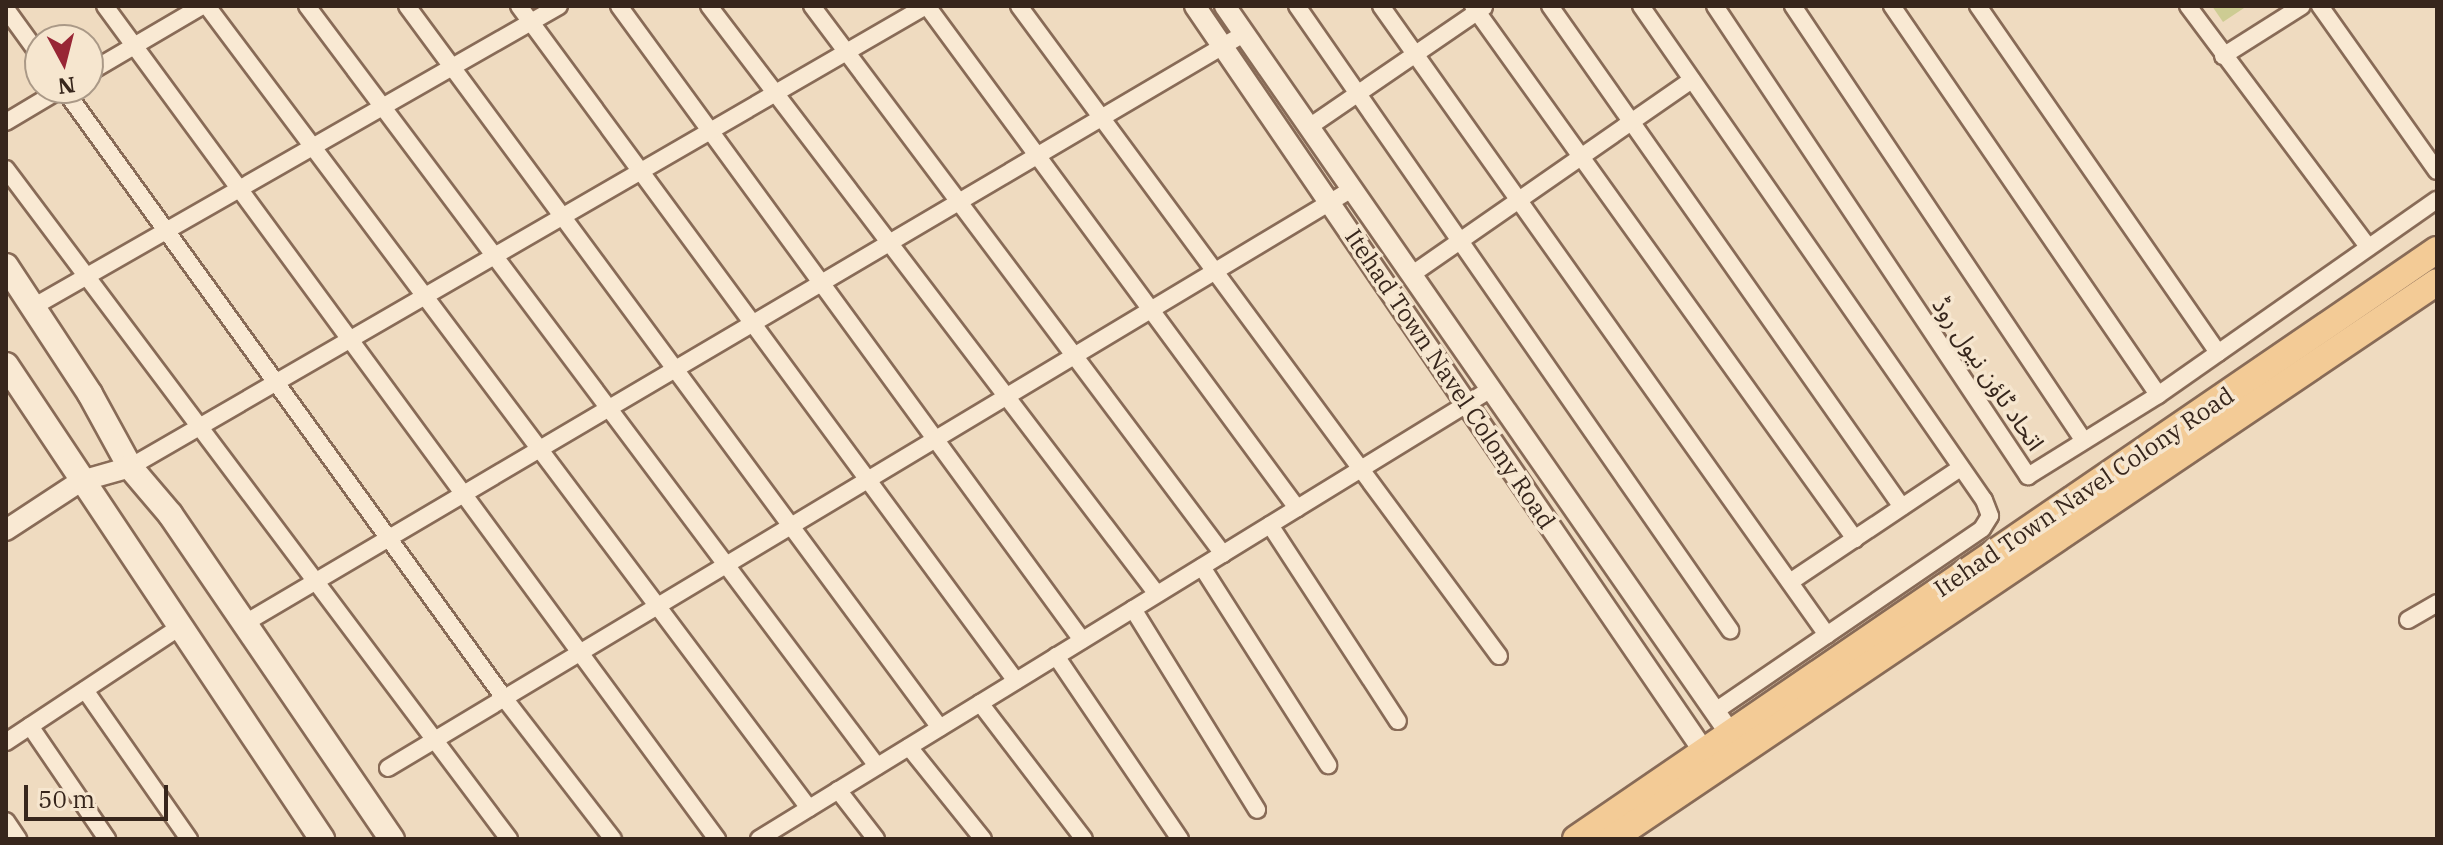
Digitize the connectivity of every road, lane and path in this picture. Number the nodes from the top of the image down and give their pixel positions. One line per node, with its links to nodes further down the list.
1 (105, 6): 30 (street)
2 (204, 6): 30 (street); 46 (street)
3 (307, 6): 40 (street)
4 (407, 6): 36 (street)
5 (519, 6): 27 (street)
6 (559, 6): 27 (street)
7 (619, 6): 45 (street)
8 (709, 6): 38 (street)
9 (812, 6): 32 (street)
10 (926, 6): 32 (street); 47 (street)
11 (1019, 6): 41 (street)
12 (1195, 6): 31 (street, Itehad Town Navel Colony Road)
13 (1225, 6): 28 (street, Itehad Town Navel Colony Road)
14 (1297, 6): 39 (street)
15 (1381, 6): 33 (street)
16 (1550, 6): 43 (street)
17 (1641, 6): 37 (street)
18 (1715, 6): 88 (street, اتحاد ٹاؤن نیول روڈ)
19 (1793, 6): 88 (street)
20 (1892, 6): 82 (street)
21 (1978, 6): 76 (street)
22 (2188, 6): 34 (street)
23 (2302, 6): 34 (street)
24 (2320, 6): 50 (street)
25 (1479, 8): 33 (street); 48 (street)
26 (6, 9): 29 (street)
27 (531, 22): 36 (street); 51 (street)
28 (1245, 33): 31 (street); 44 (street, Itehad Town Navel Colony Road)
29 (24, 34)
30 (134, 46): 35 (street); 52 (street)
31 (1224, 46): 41 (street); 57 (street, Itehad Town Navel Colony Road)
32 (846, 52): 38 (street); 56 (street)
33 (1415, 55): 39 (street); 54 (street)
34 (2223, 56): 62 (street)
35 (104, 64)
36 (452, 67): 40 (street); 58 (street)
37 (1692, 80): 43 (street); 92 (street)
38 (775, 93): 45 (street); 61 (street)
39 (1358, 94): 44 (street); 60 (street)
40 (383, 107): 46 (street); 64 (street)
41 (1102, 118): 47 (street); 66 (street)
42 (6, 122): 59 (street)
43 (1631, 122): 48 (street); 96 (street)
44 (1309, 127): 53 (street, Itehad Town Navel Colony Road)
45 (710, 131): 51 (street); 70 (street)
46 (313, 147): 52 (street); 71 (street)
47 (1037, 156): 56 (street); 73 (street)
48 (1581, 157): 54 (street); 102 (street)
49 (6, 169): 68 (street)
50 (2437, 171)
51 (641, 172): 58 (street); 74 (street)
52 (240, 189): 59 (street); 75 (street)
53 (1352, 189): 57 (street); 67 (street, Itehad Town Navel Colony Road)
54 (1519, 200): 60 (street); 107 (street)
55 (2437, 200): 62 (street, اتحاد ٹاؤن نیول روڈ)
56 (959, 202): 61 (street); 77 (street)
57 (1329, 203): 66 (street); 84 (street, Itehad Town Navel Colony Road)
58 (563, 217): 64 (street); 79 (street)
59 (166, 231): 68 (street); 80 (street)
60 (1460, 241): 67 (street); 115 (street)
61 (890, 243): 70 (street); 83 (street)
62 (2368, 247): 76 (street, اتحاد ٹاؤن نیول روڈ)
63 (2437, 250): 131 (main road, Itehad Town Navel Colony Road)
64 (495, 256): 71 (street); 85 (street)
65 (6, 266): 72 (main road)
66 (1215, 271): 73 (street); 91 (street)
67 (1411, 275): 81 (street, Itehad Town Navel Colony Road)
68 (87, 276): 72 (street); 86 (street)
69 (2437, 282): 131 (main road, Itehad Town Navel Colony Road)
70 (822, 283): 74 (street); 87 (street)
71 (425, 297): 75 (street); 89 (street)
72 (33, 307): 90 (main road)
73 (1151, 310): 77 (street); 97 (street)
74 (753, 323): 79 (street); 93 (street)
75 (351, 340): 80 (street); 95 (street)
76 (2218, 353): 82 (street, اتحاد ٹاؤن نیول روڈ)
77 (1074, 356): 83 (street); 103 (street)
78 (6, 365): 94 (main road)
79 (676, 369): 85 (street); 99 (street)
80 (276, 383): 86 (street); 101 (street)
81 (1491, 389): 84 (street); 125 (street, Itehad Town Navel Colony Road)
82 (2158, 395): 88 (street, اتحاد ٹاؤن نیول روڈ)
83 (1006, 396): 87 (street); 108 (street)
84 (1467, 403): 91 (street); 133 (street, Itehad Town Navel Colony Road)
85 (609, 409): 89 (street); 104 (street)
86 (201, 427): 90 (street); 106 (street)
87 (935, 439): 93 (street); 117 (street)
88 (2084, 441)
89 (540, 449): 95 (street); 110 (street)
90 (130, 467): 94 (street); 113 (main road)
91 (1361, 469): 97 (street); 120 (street)
92 (1959, 469): 96 (street); 116 (street)
93 (867, 480): 99 (street); 121 (street)
94 (81, 481): 100 (street); 114 (main road)
95 (464, 494): 101 (street); 118 (street)
96 (1902, 507): 102 (street)
97 (1297, 508): 98 (street)
98 (1270, 525): 103 (street); 126 (street)
99 (791, 526): 104 (street); 128 (street)
100 (6, 530)
101 (389, 538): 106 (street); 123 (street)
102 (1855, 539): 107 (street)
103 (1223, 554): 105 (street)
104 (726, 565): 110 (street); 135 (street)
105 (1202, 567): 108 (street); 134 (street)
106 (317, 581): 113 (street); 129 (street)
107 (1790, 582): 116 (street)
108 (1157, 594): 111 (street)
109 (2437, 603): 112 (street)
110 (658, 606): 118 (street); 138 (street)
111 (1133, 609): 117 (street); 139 (street)
112 (2408, 620)
113 (245, 623): 144 (main road)
114 (183, 625): 122 (street); 143 (main road)
115 (1730, 630)
116 (1827, 635): 125 (street)
117 (1082, 640): 119 (street)
118 (580, 652): 123 (street); 147 (street)
119 (1056, 656): 121 (street); 151 (street)
120 (1499, 656)
121 (1016, 681): 124 (street)
122 (85, 690): 127 (street); 142 (street)
123 (504, 698): 129 (street); 146 (street)
124 (980, 703): 128 (street); 150 (street)
125 (1715, 711): 131 (street, Itehad Town Navel Colony Road)
126 (1398, 721)
127 (30, 726): 130 (street); 141 (street)
128 (940, 728): 132 (street)
129 (436, 739): 136 (street); 145 (street)
130 (6, 742)
131 (1737, 743): 133 (main road, Itehad Town Navel Colony Road)
132 (909, 747): 135 (street); 149 (street)
133 (1710, 761): 152 (main road, Itehad Town Navel Colony Road); 153 (main road, Itehad Town Navel Colony Road)
134 (1328, 765)
135 (877, 766): 137 (street)
136 (388, 768)
137 (838, 790): 138 (street); 148 (street)
138 (809, 808): 140 (street)
139 (1257, 810)
140 (767, 837)
141 (107, 839)
142 (189, 839)
143 (322, 839)
144 (392, 839)
145 (509, 839)
146 (613, 839)
147 (717, 839)
148 (876, 839)
149 (983, 839)
150 (1084, 839)
151 (1180, 839)
152 (1576, 839)
153 (1612, 839)

